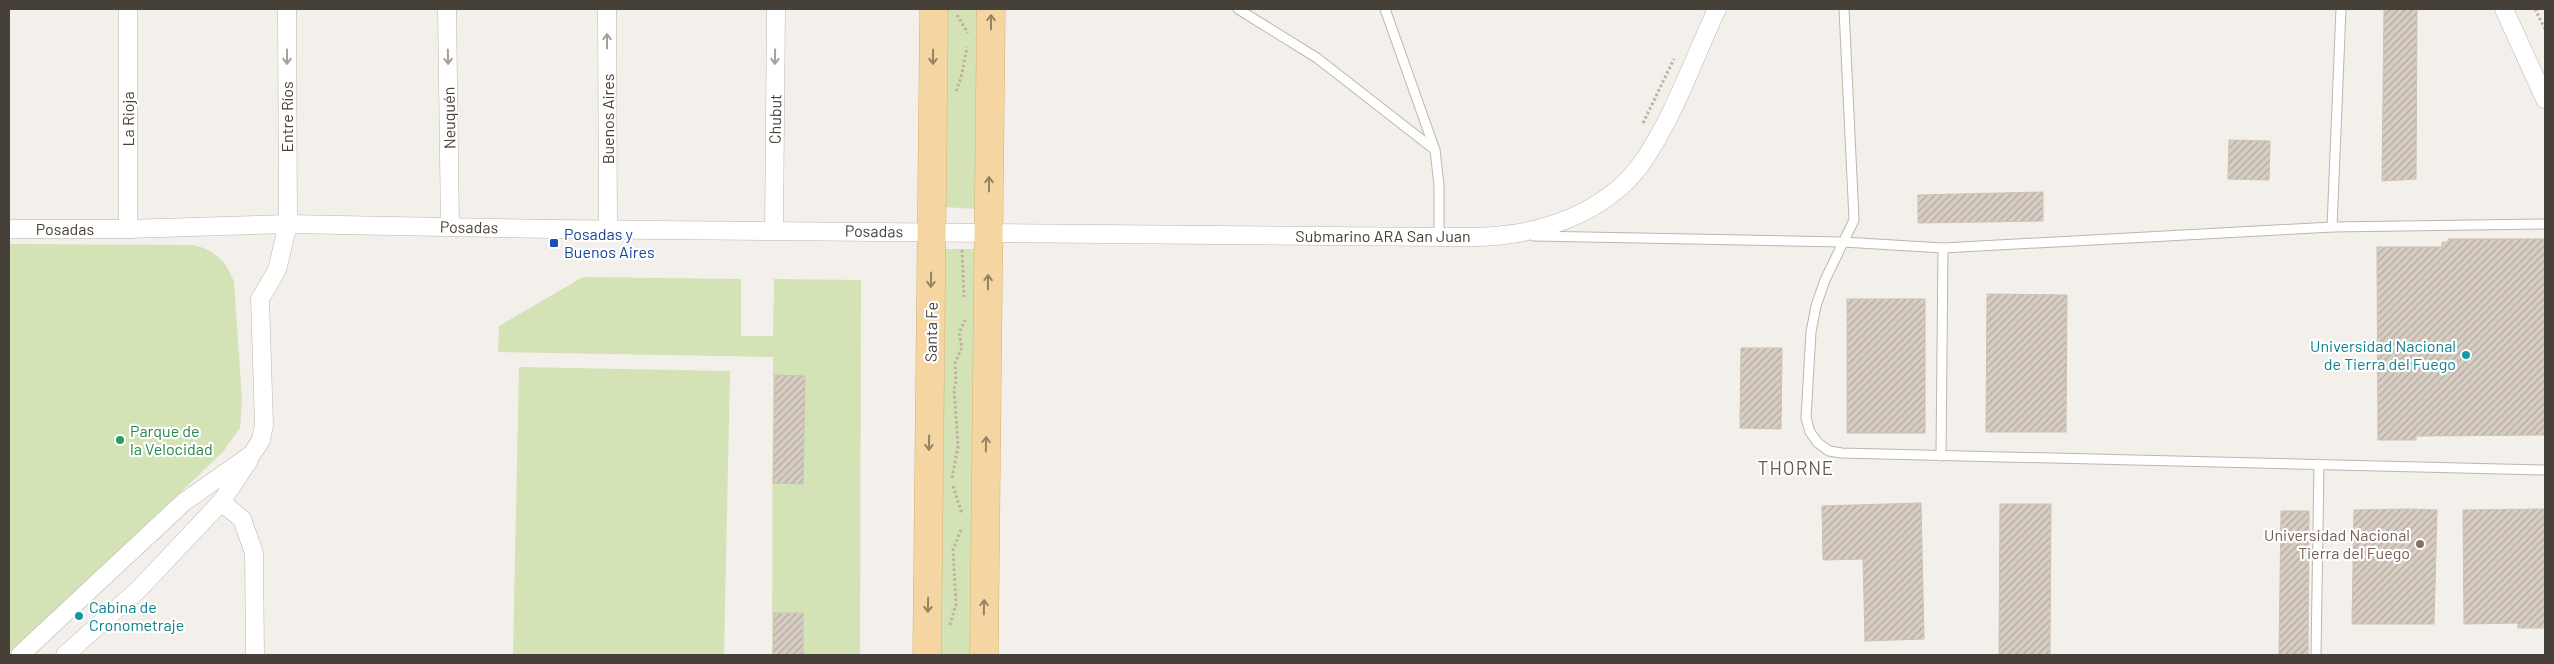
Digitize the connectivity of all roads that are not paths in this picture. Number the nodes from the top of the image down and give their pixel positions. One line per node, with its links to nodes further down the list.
1 (128, 9): 21 (street, La Rioja)
2 (287, 9): 16 (street, Entre Ríos, one-way to 16)
3 (447, 9): 18 (street, Neuquén, one-way to 18)
4 (607, 9): 22 (street, Buenos Aires, one-way to 4)
5 (776, 9): 23 (street, Chubut, one-way to 23)
6 (943, 9): 24 (main road, Santa Fe, one-way to 24)
7 (991, 9): 25 (main road, one-way to 7)
8 (1238, 9): 15 (lane)
9 (1385, 9): 15 (lane)
10 (1717, 9): 26 (street, Submarino ARA San Juan)
11 (1844, 9): 28 (lane)
12 (2341, 9): 19 (lane)
13 (2504, 9): 14 (street)
14 (2545, 99)
15 (1435, 150): 27 (lane)
16 (288, 224): 18 (street, Posadas); 21 (street, Posadas); 30 (street, Entre Ríos)
17 (2545, 224): 19 (lane)
18 (450, 227): 22 (street, Posadas)
19 (2332, 227): 29 (lane)
20 (9, 229): 21 (street, Posadas)
21 (128, 229)
22 (608, 230): 23 (street, Posadas)
23 (774, 230): 24 (street, Posadas)
24 (930, 232): 25 (street, Submarino ARA San Juan); 38 (main road, Santa Fe, one-way to 38)
25 (989, 233): 27 (street, Submarino ARA San Juan); 39 (main road, one-way to 25)
26 (1504, 235): 27 (street, Submarino ARA San Juan); 28 (lane)
27 (1439, 237)
28 (1844, 242): 29 (lane); 31 (lane)
29 (1944, 248): 31 (lane)
30 (252, 454): 34 (street, Entre Ríos); 35 (street)
31 (1941, 456): 32 (lane)
32 (2319, 464): 33 (lane); 40 (lane)
33 (2545, 470)
34 (221, 502): 36 (street, Entre Ríos); 37 (street)
35 (20, 655)
36 (65, 655)
37 (255, 655)
38 (927, 655)
39 (984, 655)
40 (2316, 655)

